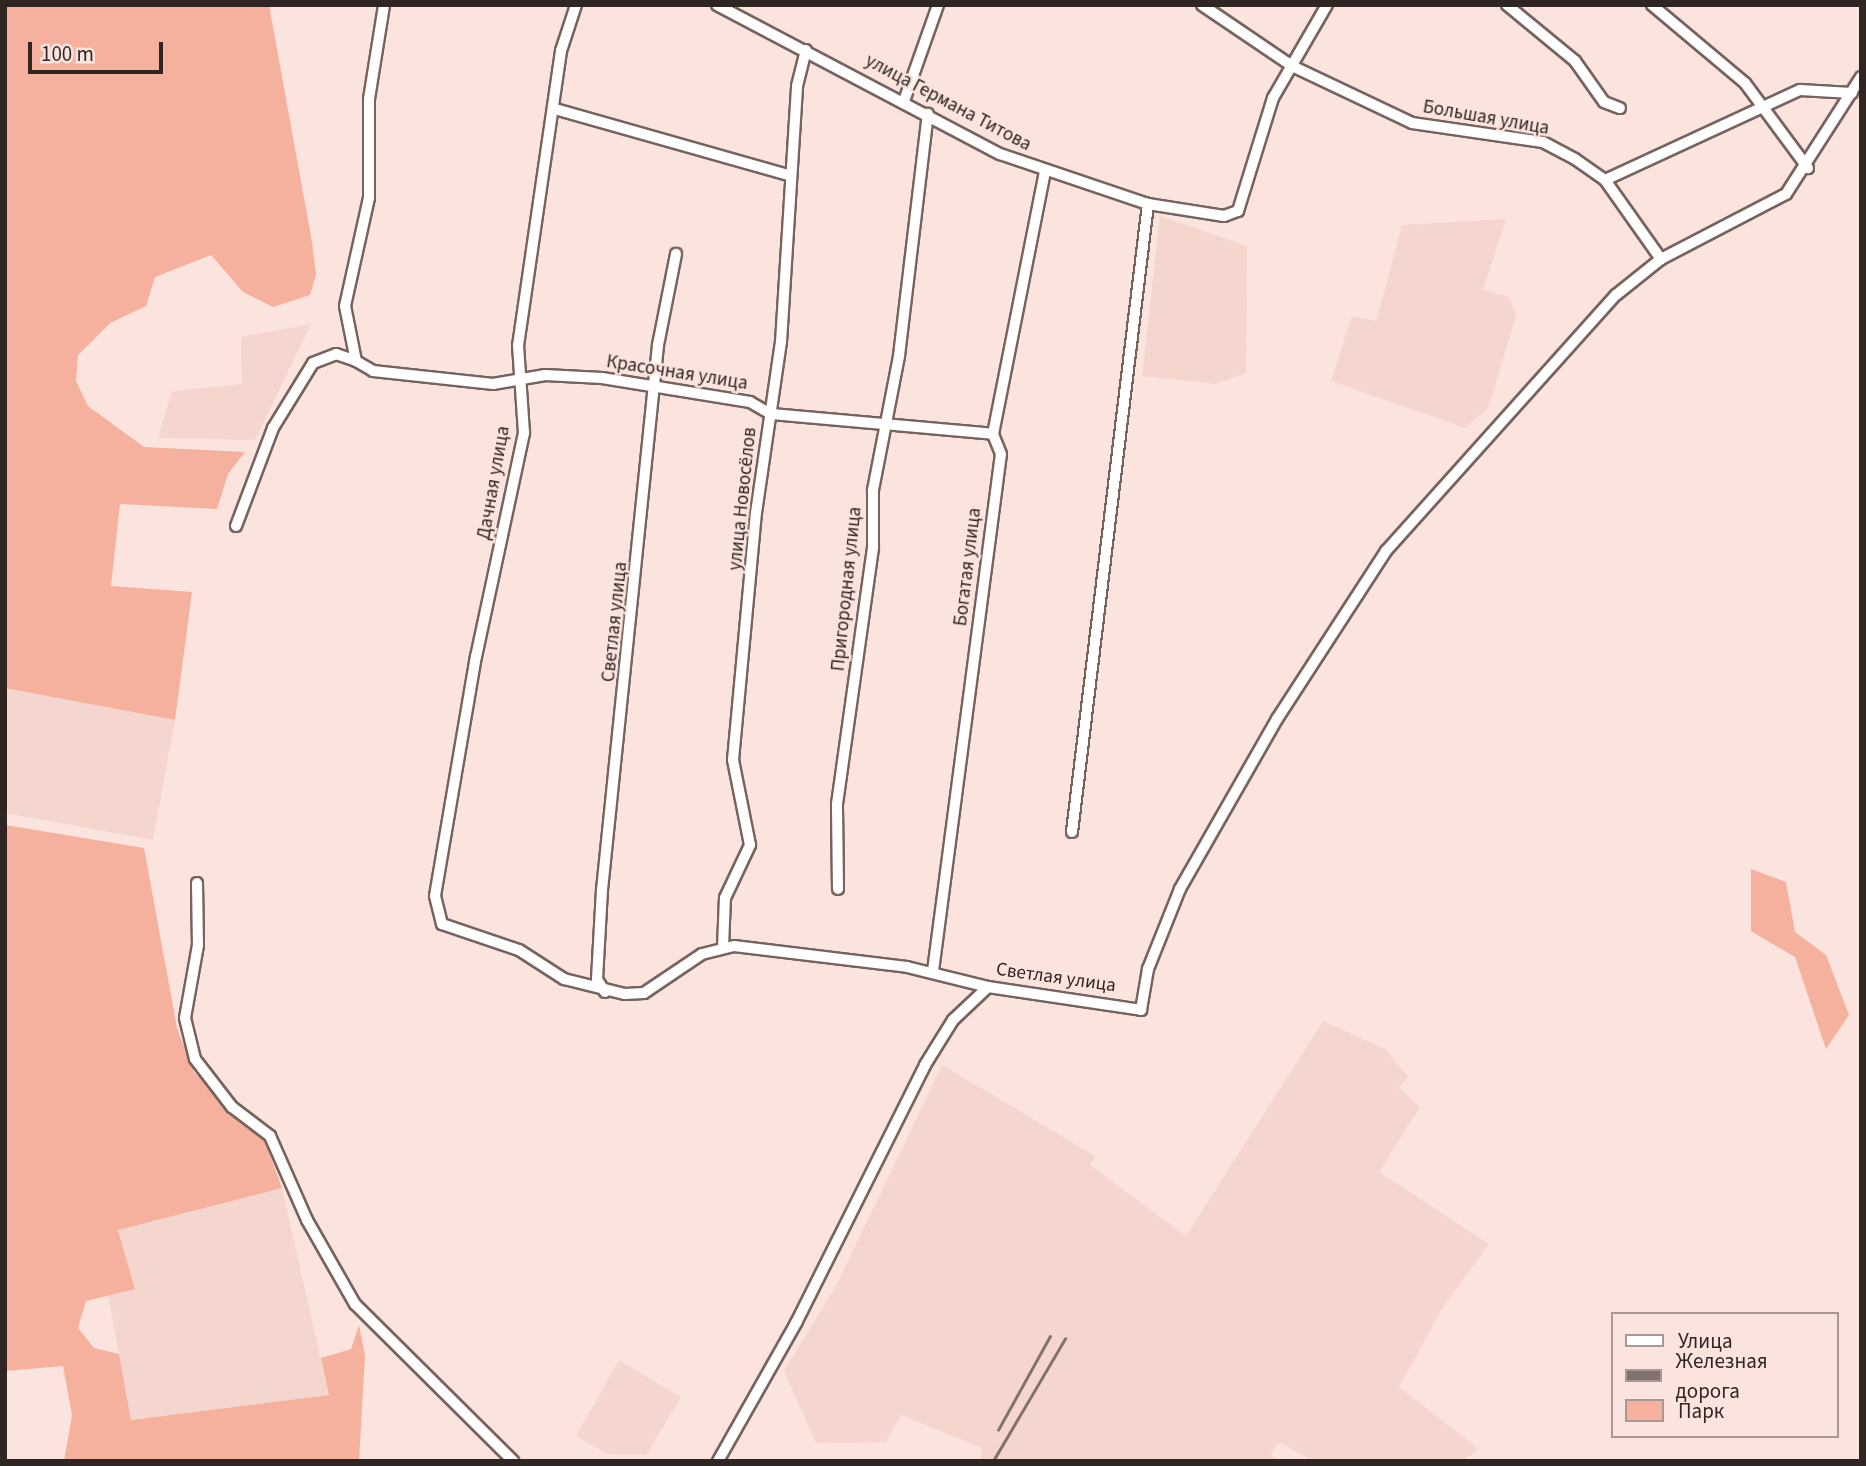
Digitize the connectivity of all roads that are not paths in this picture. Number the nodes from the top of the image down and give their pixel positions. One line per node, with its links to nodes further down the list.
1 (384, 5): 25 (street)
2 (576, 5): 16 (street, Дачная улица)
3 (717, 5): 9 (street, улица Германа Титова)
4 (938, 5): 13 (street)
5 (1202, 5): 10 (street, Большая улица)
6 (1327, 5): 10 (street)
7 (1507, 5): 15 (street)
8 (1652, 5): 14 (street)
9 (806, 50): 13 (street, улица Германа Титова); 20 (street, улица Новосёлов)
10 (1292, 66): 21 (street, Большая улица); 22 (street, улица Германа Титова)
11 (1861, 77): 12 (street)
12 (1852, 93): 14 (street); 18 (street)
13 (904, 101): 17 (street, улица Германа Титова)
14 (1765, 106): 18 (street); 21 (street)
15 (1620, 108)
16 (555, 109): 20 (street); 26 (street, Дачная улица)
17 (928, 114): 19 (street, улица Германа Титова); 29 (street, Пригородная улица)
18 (1808, 168): 24 (street)
19 (1045, 171): 22 (street, улица Германа Титова); 30 (street, Богатая улица)
20 (788, 175): 28 (street, улица Новосёлов)
21 (1605, 180): 24 (street, Большая улица)
22 (1148, 204): 32 (street)
23 (676, 254): 27 (street, Светлая улица)
24 (1661, 259): 37 (street, Светлая улица)
25 (356, 361): 26 (street, Красочная улица); 31 (street, Красочная улица)
26 (519, 379): 27 (street, Красочная улица); 38 (street, Дачная улица)
27 (655, 388): 28 (street, Красочная улица); 38 (street, Светлая улица)
28 (771, 414): 29 (street, Красочная улица); 35 (street, улица Новосёлов)
29 (886, 421): 30 (street, Красочная улица); 34 (street, Пригородная улица)
30 (993, 434): 36 (street, Богатая улица)
31 (236, 526)
32 (1072, 832)
33 (197, 883): 39 (street)
34 (838, 889)
35 (723, 947): 36 (street, Светлая улица); 38 (street)
36 (933, 971): 37 (street, Светлая улица)
37 (988, 987): 40 (street)
38 (606, 992)
39 (513, 1461)
40 (719, 1461)

